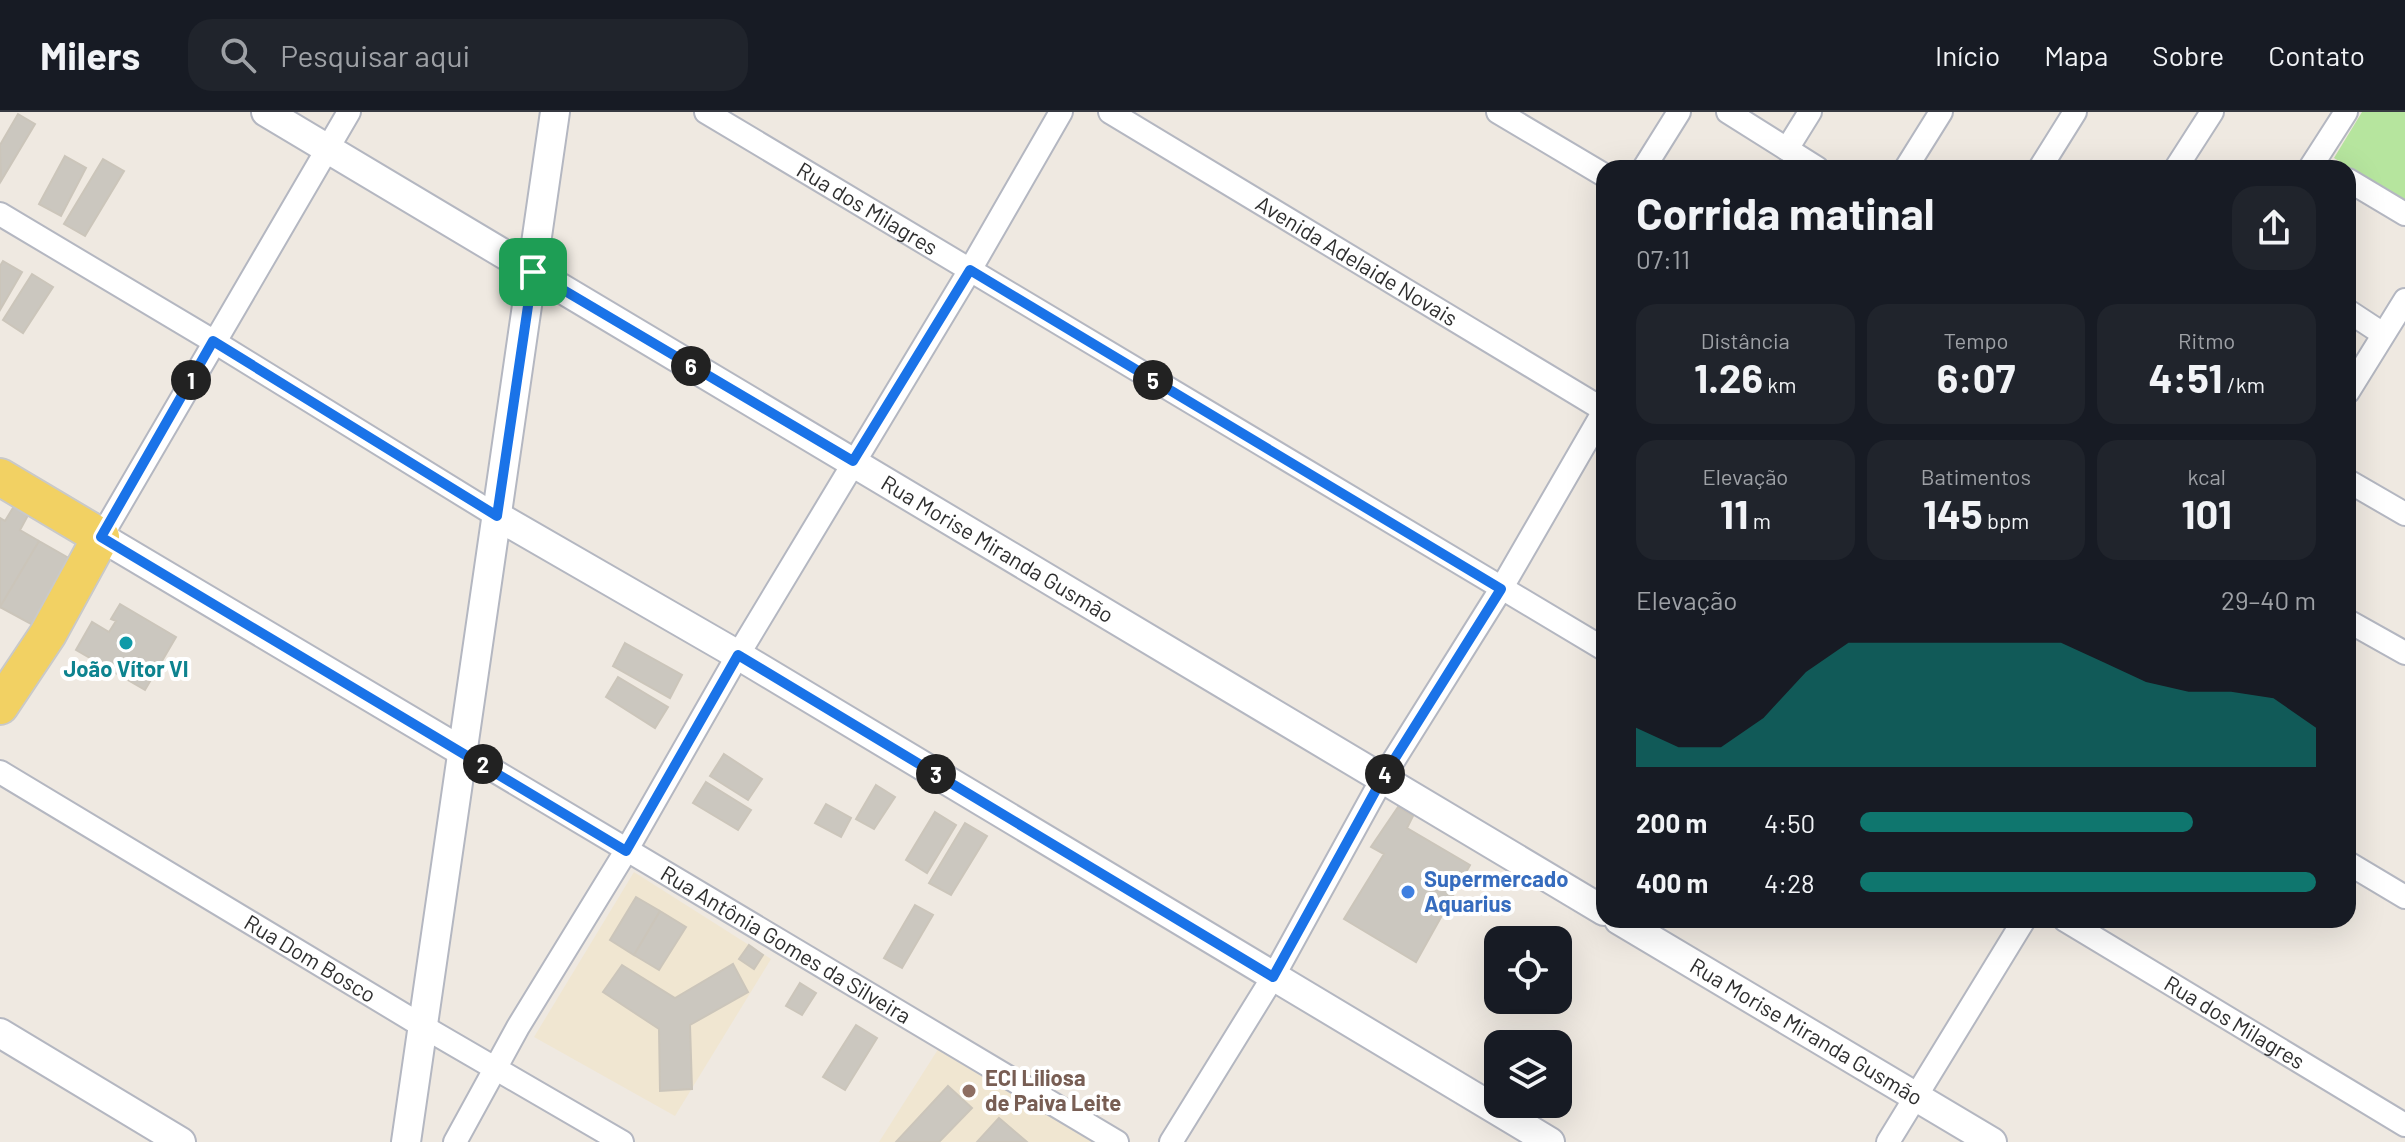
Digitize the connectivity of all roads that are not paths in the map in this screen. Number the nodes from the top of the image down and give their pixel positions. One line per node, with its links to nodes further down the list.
1 (266, 112): 17 (street, Rua Morise Miranda Gusmão)
2 (349, 112): 17 (street)
3 (555, 112): 30 (street)
4 (706, 112): 29 (street, Rua dos Milagres)
5 (1061, 112): 29 (street)
6 (1110, 112): 36 (street, Avenida Adelaide Novais)
7 (1498, 112): 16 (street)
8 (1542, 112): 16 (street)
9 (1679, 112): 19 (street)
10 (1728, 112): 18 (street)
11 (1810, 112): 18 (street)
12 (1941, 112): 21 (street)
13 (2075, 112): 22 (street)
14 (2212, 112): 23 (street)
15 (2346, 112): 24 (street)
16 (1530, 132): 25 (street)
17 (328, 149): 30 (street, Rua Morise Miranda Gusmão); 34 (street)
18 (1787, 149): 20 (street)
19 (1649, 160)
20 (1804, 160)
21 (1911, 160)
22 (2045, 160)
23 (2181, 160)
24 (2320, 160)
25 (1596, 170)
26 (2356, 185): 28 (street)
27 (0, 214): 34 (street)
28 (2405, 214)
29 (970, 270): 38 (street); 44 (street, Rua dos Milagres)
30 (533, 272): 38 (street, Rua Morise Miranda Gusmão); 42 (street)
31 (2405, 300): 33 (street)
32 (2356, 316): 33 (street)
33 (2383, 334): 35 (street)
34 (213, 341): 42 (street); 43 (street)
35 (2356, 379)
36 (1596, 406)
37 (1596, 425): 44 (street)
38 (853, 461): 48 (street); 52 (street, Rua Morise Miranda Gusmão)
39 (0, 477): 43 (main road, Rua Antônia Gomes da Silveira)
40 (2356, 486): 41 (street)
41 (2405, 514)
42 (497, 516): 48 (street); 50 (street)
43 (101, 537): 49 (main road); 50 (street, Rua Antônia Gomes da Silveira)
44 (1501, 589): 46 (street, Rua dos Milagres); 52 (street)
45 (2356, 625): 47 (street)
46 (1596, 644)
47 (2405, 653)
48 (738, 655): 53 (street); 60 (street)
49 (0, 706)
50 (463, 752): 53 (street, Rua Antônia Gomes da Silveira); 61 (street)
51 (0, 772): 61 (street, Rua Dom Bosco)
52 (1382, 779): 56 (street, Rua Morise Miranda Gusmão); 60 (street)
53 (626, 851): 63 (street); 71 (street, Rua Antônia Gomes da Silveira)
54 (2356, 868): 55 (street)
55 (2405, 897)
56 (1596, 906)
57 (1632, 928): 64 (street, Rua Morise Miranda Gusmão)
58 (2019, 928): 64 (street)
59 (2078, 928): 65 (street, Rua dos Milagres)
60 (1273, 977): 72 (street); 73 (street)
61 (424, 1027): 63 (street, Rua Dom Bosco); 68 (street)
62 (0, 1033): 67 (street)
63 (495, 1067): 66 (street, Rua Dom Bosco); 69 (street)
64 (1915, 1096): 74 (street); 75 (street, Rua Morise Miranda Gusmão)
65 (2405, 1125)
66 (591, 1133): 70 (street, Rua Dom Bosco)
67 (181, 1142)
68 (406, 1142)
69 (455, 1142)
70 (622, 1142)
71 (1117, 1142)
72 (1171, 1142)
73 (1550, 1142)
74 (1888, 1142)
75 (1992, 1142)

